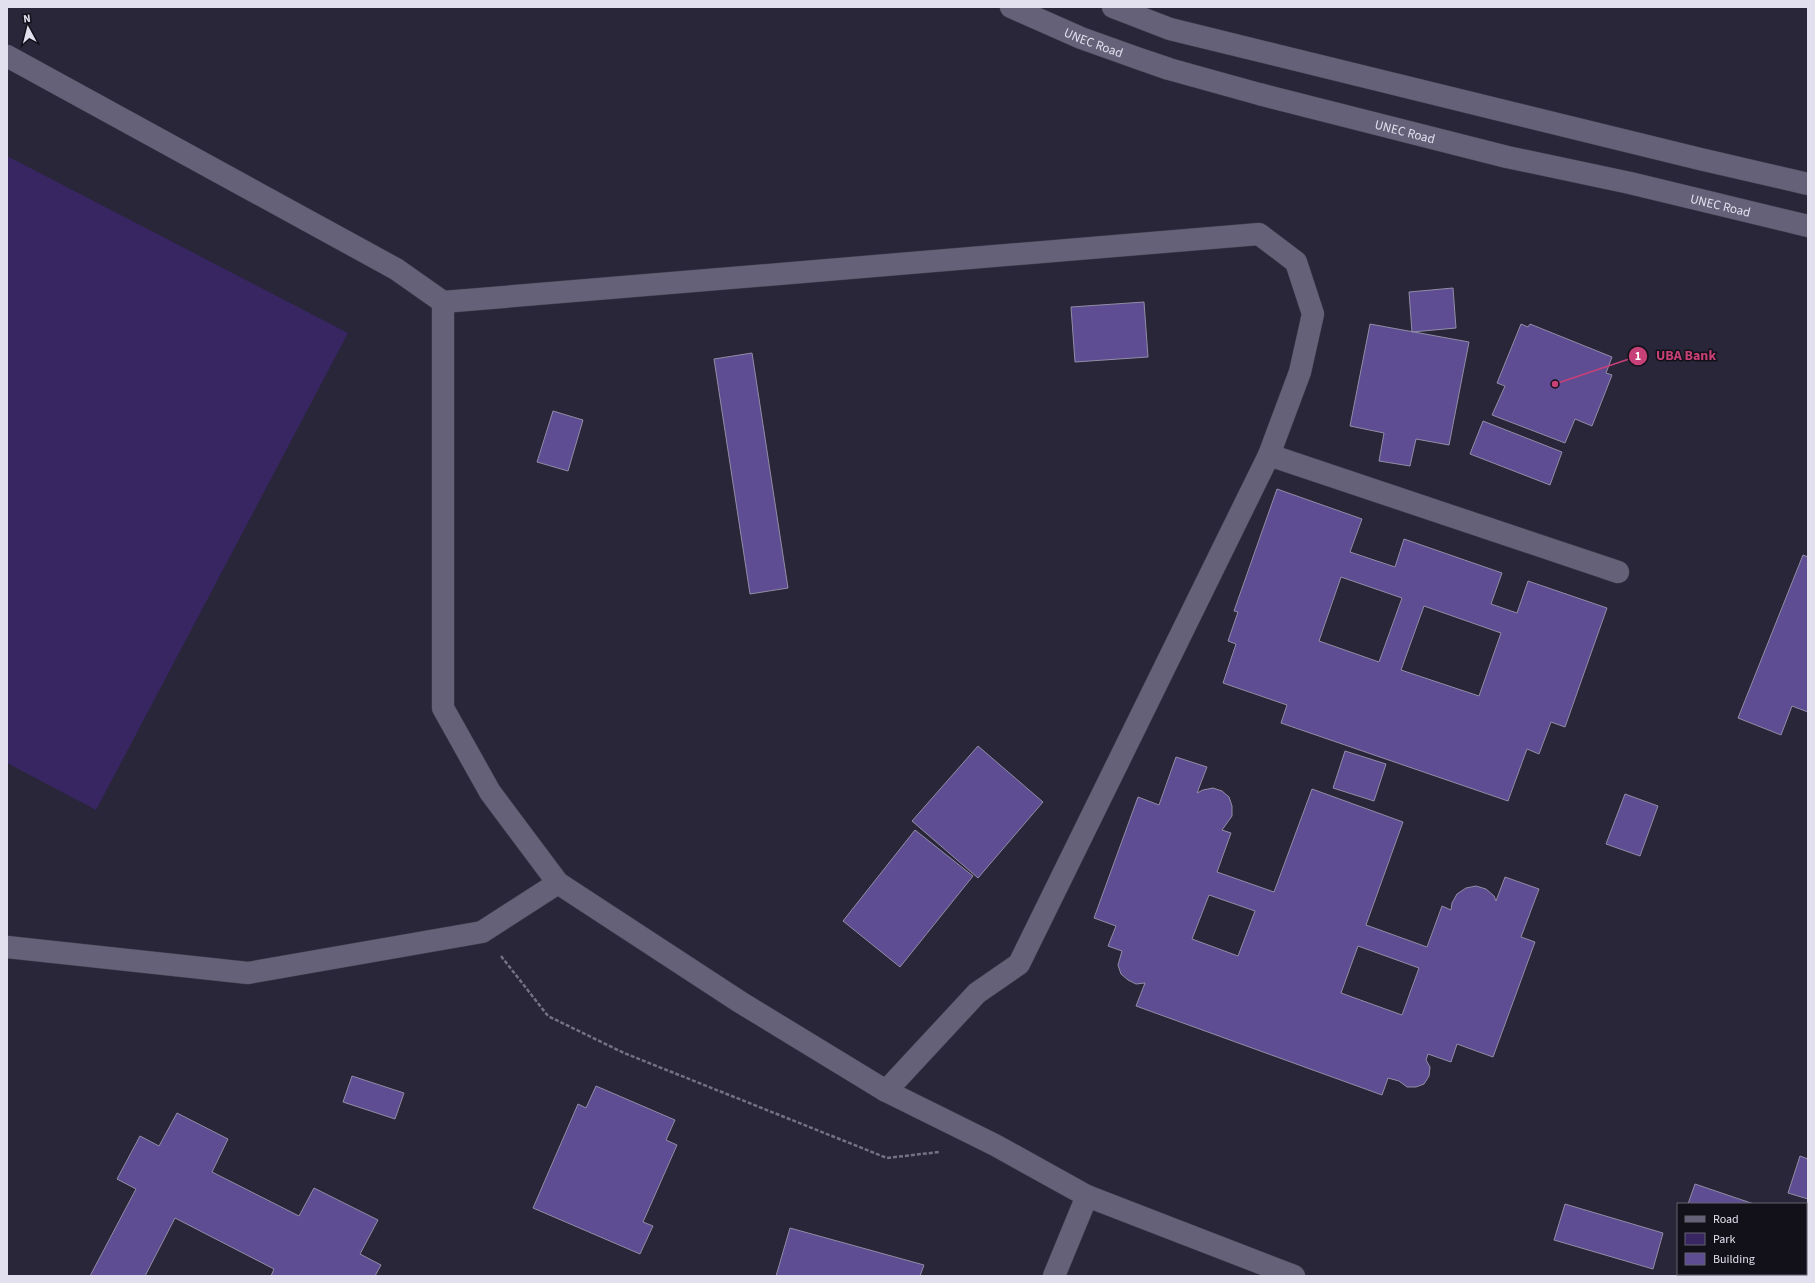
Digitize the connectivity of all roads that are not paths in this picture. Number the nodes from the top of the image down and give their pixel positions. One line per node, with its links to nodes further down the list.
1 (1011, 7): 5 (street, UNEC Road)
2 (1113, 7): 4 (street)
3 (7, 56): 6 (street)
4 (1808, 184)
5 (1808, 226)
6 (443, 302): 7 (street); 9 (street)
7 (1269, 455): 8 (street); 11 (street)
8 (1618, 572)
9 (558, 883): 10 (street); 11 (street)
10 (7, 947)
11 (886, 1091): 12 (street)
12 (1087, 1196): 13 (street); 14 (street)
13 (1054, 1276)
14 (1294, 1276)

